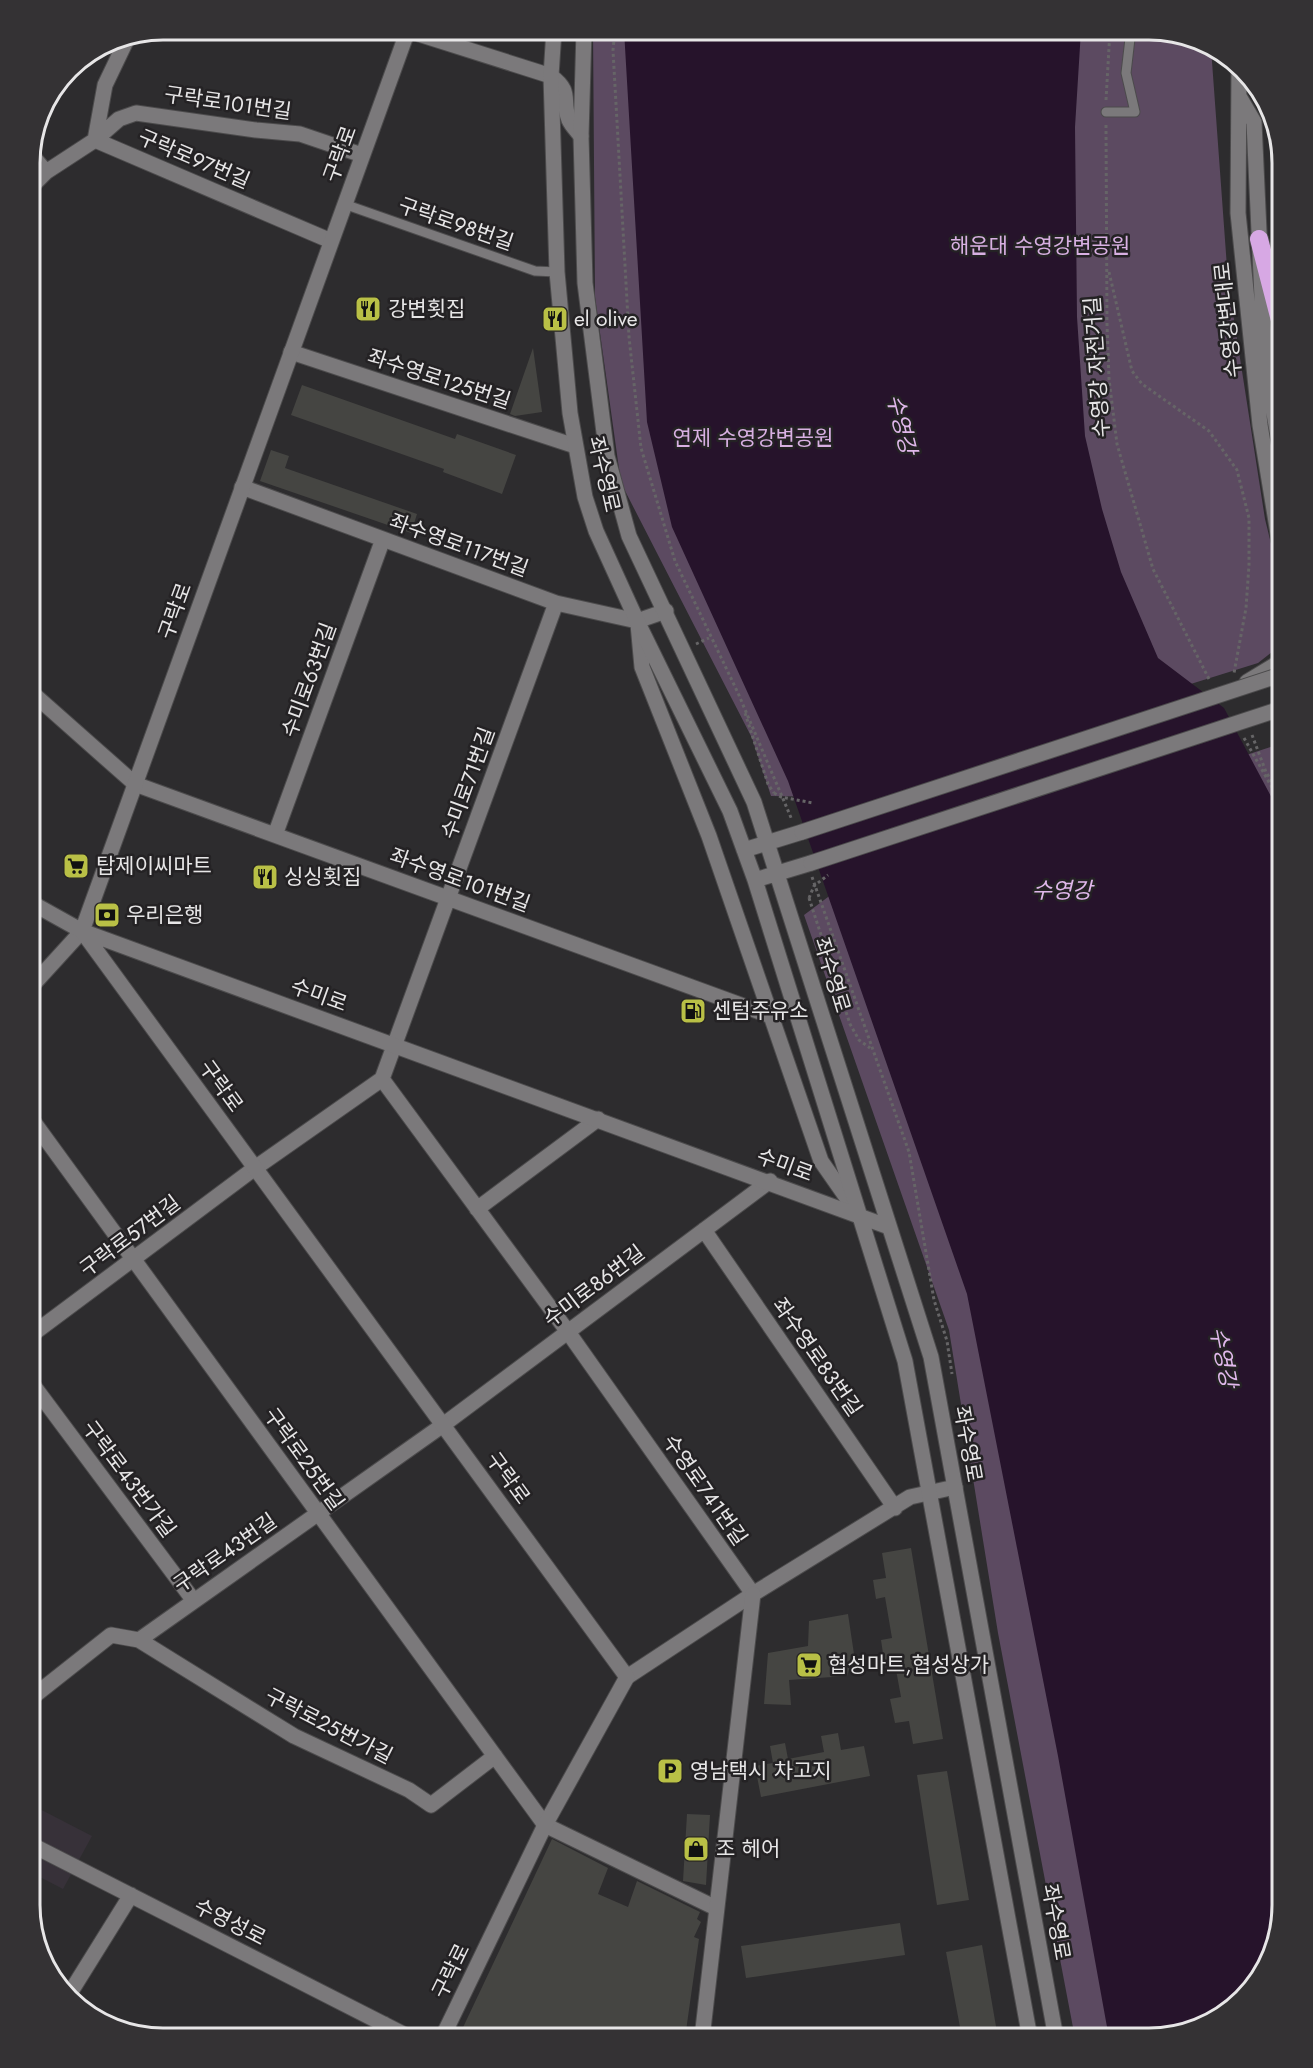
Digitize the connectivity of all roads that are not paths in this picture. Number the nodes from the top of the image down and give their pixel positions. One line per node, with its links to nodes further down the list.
1 (403, 40): 13 (street, 구락로)
2 (440, 40): 7 (street)
3 (553, 40): 7 (street, 좌수영로)
4 (584, 40): 11 (street, 좌수영로)
5 (1130, 41): 10 (lane)
6 (123, 48): 12 (street)
7 (551, 75): 11 (street, 좌수영로); 20 (street, 좌수영로)
8 (1239, 79): 9 (street, 수영강변대로)
9 (1240, 98): 18 (street); 26 (street, 수영강변대로)
10 (1106, 112)
11 (581, 136): 29 (street, 좌수영로)
12 (95, 140): 13 (street, 구락로101번길); 15 (street); 19 (street, 구락로97번길)
13 (362, 155): 17 (street, 구락로)
14 (41, 166): 15 (street)
15 (46, 172): 16 (street)
16 (41, 177)
17 (344, 204): 19 (street, 구락로); 20 (lane, 구락로98번길)
18 (1259, 239): 21 (highway); 23 (street)
19 (330, 241): 22 (street, 구락로)
20 (557, 272): 24 (street, 좌수영로)
21 (1272, 289)
22 (291, 352): 24 (street, 좌수영로125번길); 25 (street, 구락로)
23 (1272, 402)
24 (575, 446): 30 (street, 좌수영로)
25 (242, 487): 27 (street, 좌수영로117번길); 36 (street, 구락로)
26 (1272, 498)
27 (383, 539): 28 (street, 좌수영로117번길); 37 (street, 수미로63번길)
28 (556, 603): 30 (street, 좌수영로117번길); 42 (street, 수미로71번길)
29 (666, 611): 30 (street); 38 (street, 좌수영로)
30 (638, 621): 39 (street, 좌수영로); 46 (street)
31 (1272, 666): 33 (street)
32 (1272, 676): 33 (street, bridge)
33 (1234, 685): 38 (street, bridge)
34 (41, 700): 36 (street)
35 (1272, 712): 40 (street, bridge)
36 (135, 784): 37 (street, 좌수영로101번길); 44 (street, 구락로)
37 (275, 836): 42 (street, 좌수영로101번길)
38 (768, 842): 39 (street); 40 (street, 좌수영로)
39 (744, 850): 41 (street, 좌수영로)
40 (778, 872): 41 (street); 55 (street, 좌수영로)
41 (755, 880): 54 (street, 좌수영로)
42 (449, 899): 46 (street, 좌수영로101번길); 47 (street, 수미로71번길)
43 (41, 908): 44 (street, 수미로)
44 (82, 931): 45 (street); 47 (street, 수미로); 51 (street, 구락로)
45 (41, 976)
46 (771, 1016): 54 (street)
47 (396, 1045): 48 (street); 49 (street, 수미로)
48 (381, 1079): 51 (street); 53 (street, 수영로741번길)
49 (597, 1119): 52 (street, 수미로); 53 (street)
50 (40, 1131): 57 (street, 구락로25번길)
51 (255, 1168): 57 (street, 구락로57번길); 61 (street, 구락로)
52 (770, 1181): 54 (street, 수미로); 56 (street, 수미로86번길)
53 (477, 1209): 59 (street, 수영로741번길)
54 (860, 1218): 55 (street, 수미로); 63 (street, 좌수영로)
55 (889, 1227): 62 (street, 좌수영로)
56 (704, 1230): 59 (street, 수미로86번길); 64 (street, 좌수영로83번길)
57 (134, 1260): 58 (street, 구락로57번길); 65 (street, 구락로25번길)
58 (40, 1328)
59 (568, 1332): 61 (street, 수미로86번길); 66 (street, 수영로741번길)
60 (40, 1395): 67 (street, 구락로43번가길)
61 (443, 1425): 65 (street, 구락로43번길); 69 (street, 구락로)
62 (955, 1487): 63 (street); 83 (street, 좌수영로)
63 (929, 1491): 64 (street); 82 (street, 좌수영로)
64 (895, 1508): 66 (street)
65 (318, 1513): 67 (street, 구락로43번길); 71 (street, 구락로25번길)
66 (753, 1594): 69 (street); 75 (street)
67 (194, 1601): 68 (street, 구락로43번길)
68 (139, 1640): 70 (street); 71 (street, 구락로25번가길)
69 (627, 1677): 72 (street, 구락로)
70 (40, 1691)
71 (495, 1756): 72 (street, 구락로25번길)
72 (545, 1825): 75 (street); 80 (street, 구락로)
73 (40, 1849): 74 (street, 수영성로)
74 (131, 1895): 76 (street); 77 (street, 수영성로)
75 (717, 1908): 81 (street)
76 (73, 1988)
77 (384, 2024): 78 (street); 79 (street, 수영성로)
78 (382, 2027)
79 (390, 2027)
80 (447, 2027)
81 (703, 2028)
82 (1028, 2028)
83 (1054, 2028)

